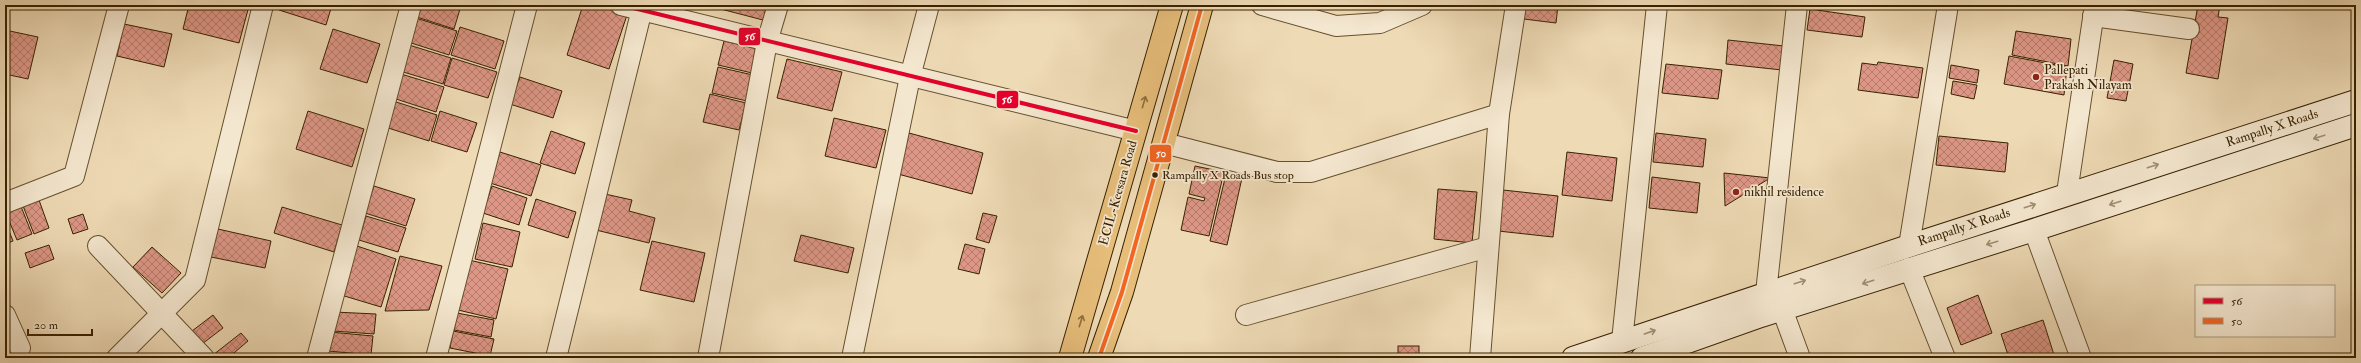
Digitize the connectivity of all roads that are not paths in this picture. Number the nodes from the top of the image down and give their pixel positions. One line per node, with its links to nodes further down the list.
1 (120, 5): 27 (street)
2 (263, 5): 35 (street)
3 (411, 5): 42 (street)
4 (527, 5): 43 (street)
5 (620, 5): 16 (street)
6 (778, 5): 19 (street)
7 (929, 5): 20 (street)
8 (1172, 5): 24 (main road, ECIL-Keesara Road, one-way to 8)
9 (1202, 5): 25 (main road)
10 (1262, 5): 11 (street)
11 (1422, 5)
12 (1516, 5): 22 (street)
13 (1657, 5): 38 (street)
14 (1797, 5): 33 (street)
15 (1948, 5): 31 (street)
16 (642, 8): 19 (street); 44 (street)
17 (2094, 10): 18 (street); 26 (street)
18 (2189, 29)
19 (767, 42): 20 (street); 45 (street)
20 (910, 77): 24 (street); 46 (street)
21 (2356, 101): 26 (main road, Rampally X Roads, one-way to 21)
22 (1500, 114): 25 (street); 30 (street)
23 (2356, 124): 28 (main road, Rampally X Roads, one-way to 28)
24 (1136, 131): 47 (main road, ECIL-Keesara Road, one-way to 24)
25 (1164, 143): 48 (main road)
26 (2067, 193): 31 (main road, Rampally X Roads, one-way to 26)
27 (5, 203)
28 (2034, 230): 32 (main road, Rampally X Roads, one-way to 32); 54 (street)
29 (98, 246): 35 (street)
30 (1488, 246): 37 (street); 49 (street)
31 (1909, 246): 33 (main road, Rampally X Roads, one-way to 31)
32 (1909, 268): 34 (main road, Rampally X Roads, one-way to 34); 53 (street)
33 (1766, 293): 38 (main road, Rampally X Roads, one-way to 33)
34 (1782, 309): 51 (main road, Rampally X Roads); 52 (street)
35 (163, 313): 40 (street); 41 (street)
36 (5, 315): 39 (street)
37 (1246, 315)
38 (1622, 341): 50 (main road, Rampally X Roads)
39 (20, 348)
40 (117, 358)
41 (204, 358)
42 (317, 358)
43 (436, 358)
44 (556, 358)
45 (708, 358)
46 (852, 358)
47 (1070, 358)
48 (1099, 358)
49 (1480, 358)
50 (1573, 358)
51 (1642, 358)
52 (1800, 358)
53 (1945, 358)
54 (2081, 358)

